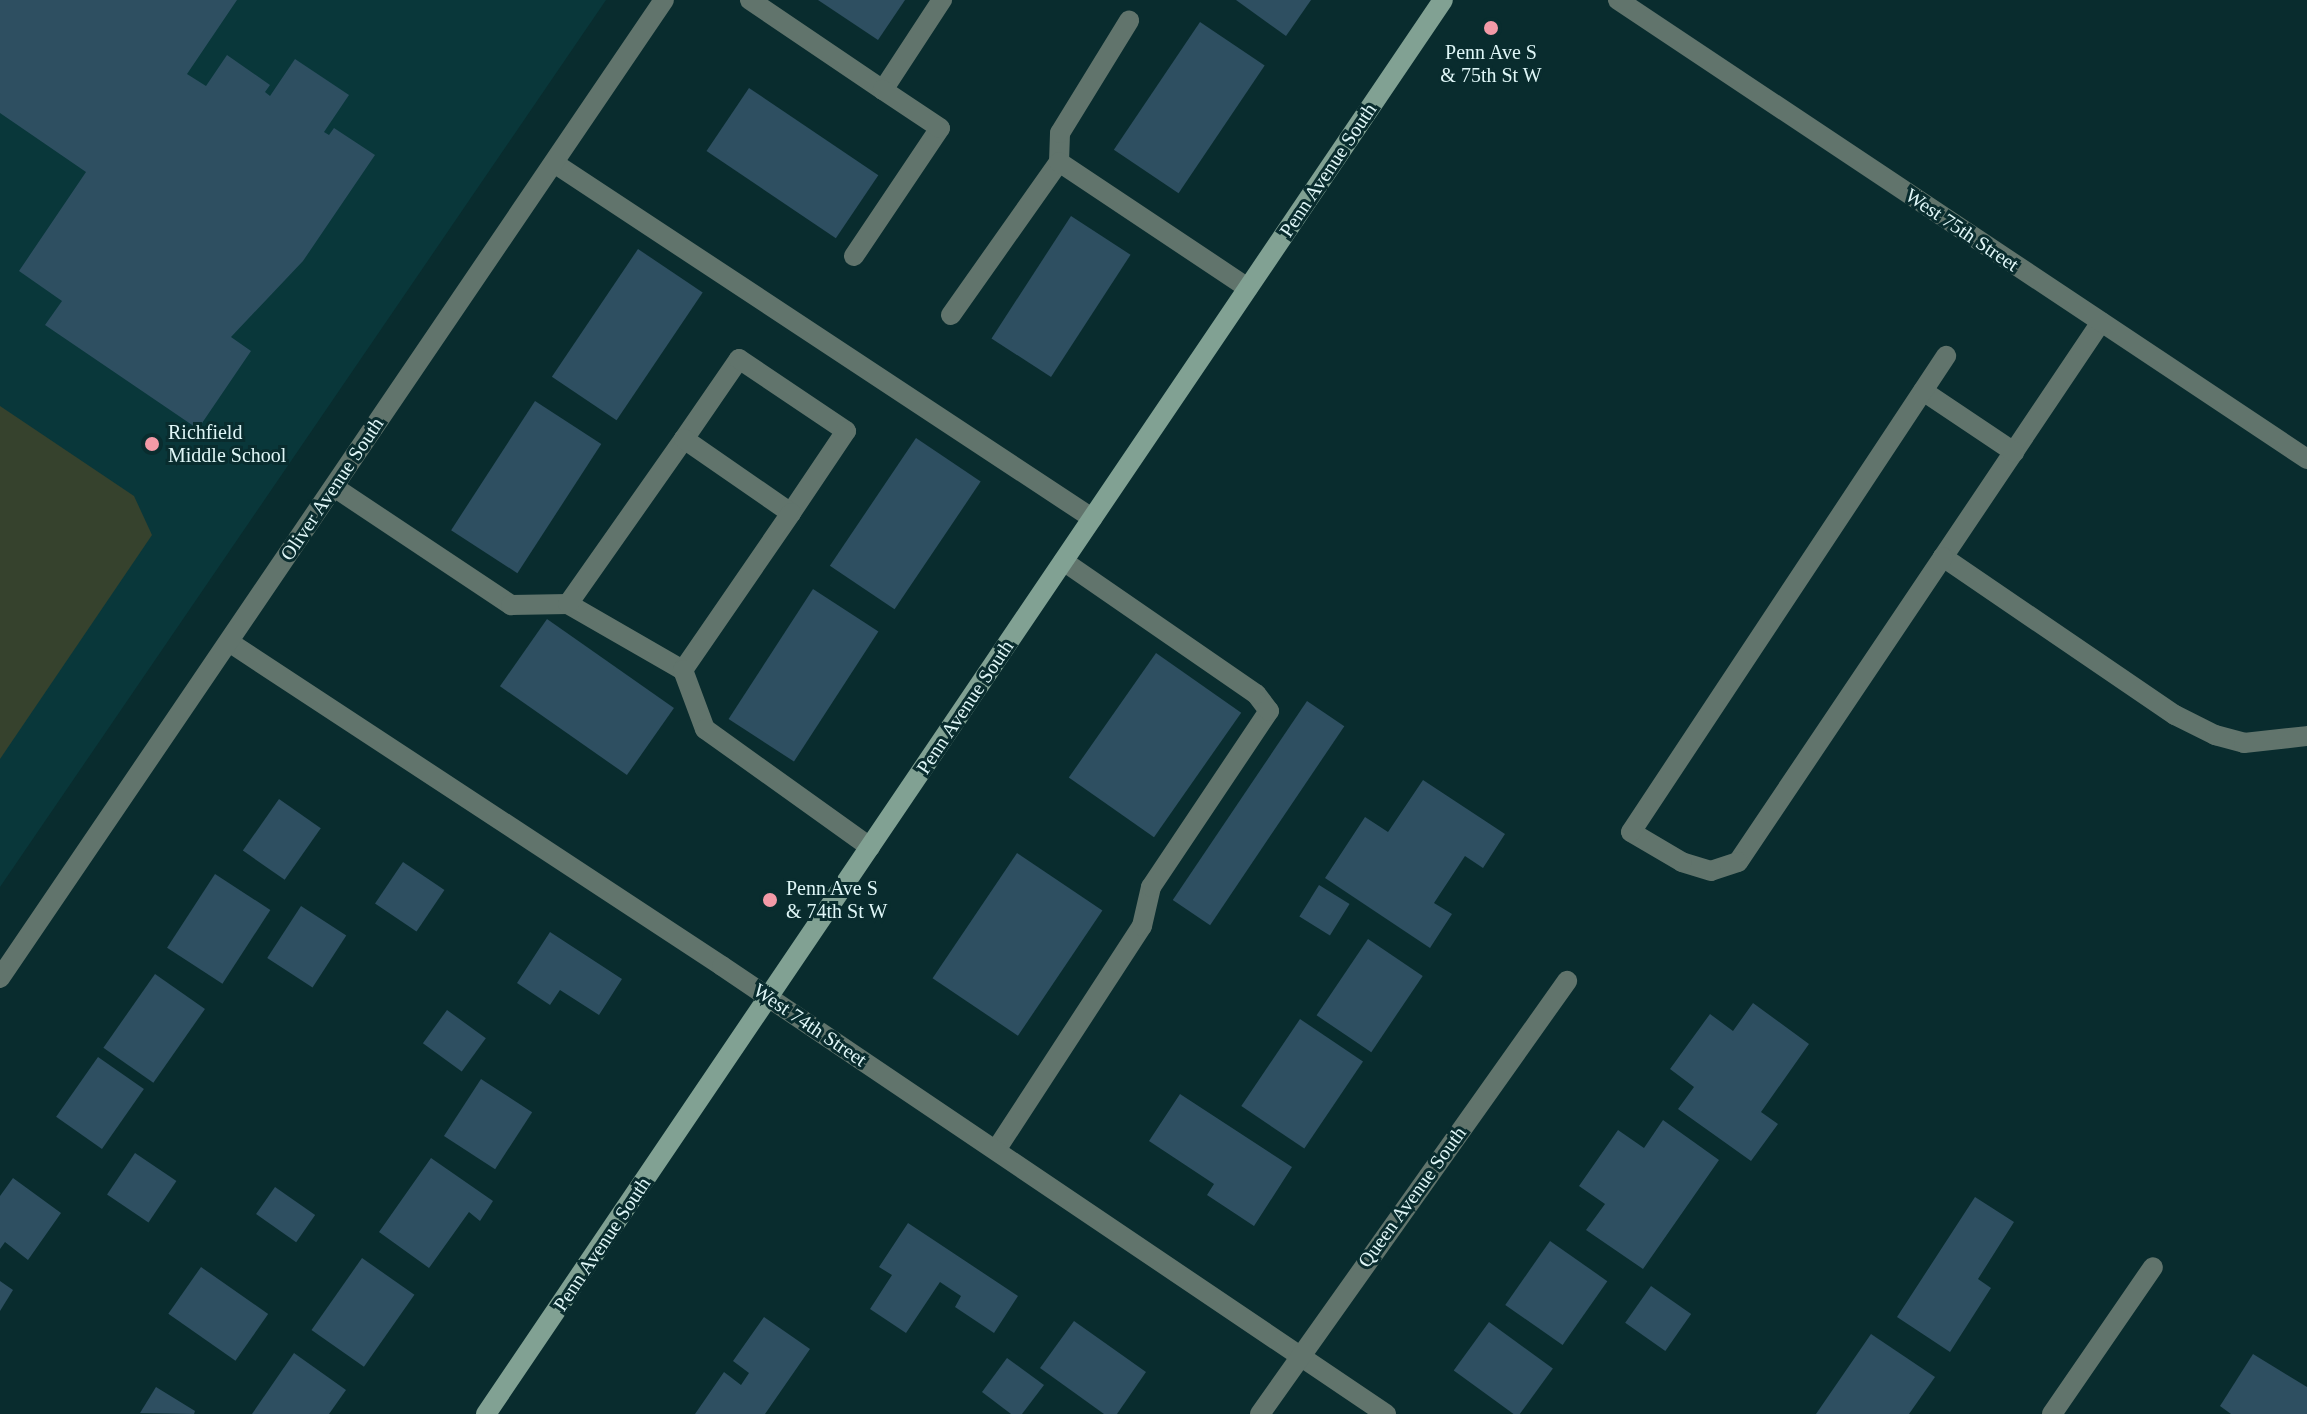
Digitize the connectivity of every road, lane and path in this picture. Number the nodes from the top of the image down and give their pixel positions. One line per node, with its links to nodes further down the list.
1 (664, 0): 9 (street, Oliver Avenue South)
2 (750, 0): 7 (street)
3 (942, 0): 7 (street)
4 (1443, 0): 11 (main road, Penn Avenue South)
5 (1618, 0): 13 (street, West 75th Street)
6 (1129, 21): 8 (street)
7 (883, 90): 10 (street)
8 (1059, 162): 11 (street); 12 (street)
9 (554, 163): 19 (street, Oliver Avenue South); 21 (street)
10 (854, 256)
11 (1248, 288): 21 (main road, Penn Avenue South)
12 (951, 315)
13 (2101, 322): 17 (street); 18 (street, West 75th Street)
14 (1946, 356): 15 (street)
15 (1923, 391): 17 (street); 22 (street)
16 (684, 439): 20 (street); 20 (street); 24 (street)
17 (2014, 452): 22 (street)
18 (2307, 459)
19 (334, 487): 24 (street); 25 (street, Oliver Avenue South)
20 (791, 513): 26 (street)
21 (1092, 518): 23 (main road, Penn Avenue South)
22 (1943, 557): 27 (street)
23 (1063, 561): 28 (main road, Penn Avenue South); 32 (street)
24 (568, 604): 26 (street)
25 (229, 642): 29 (street, Oliver Avenue South); 31 (street, West 74th Street)
26 (683, 670): 28 (street)
27 (2307, 736)
28 (870, 847): 31 (main road, Penn Avenue South)
29 (0, 978)
30 (1567, 981): 34 (street, Queen Avenue South)
31 (768, 997): 32 (street, West 74th Street); 35 (main road, Penn Avenue South)
32 (996, 1150): 34 (street, West 74th Street)
33 (2153, 1267): 38 (street)
34 (1299, 1355): 36 (street, Queen Avenue South); 37 (street, West 74th Street)
35 (486, 1414)
36 (1260, 1414)
37 (1386, 1414)
38 (2052, 1414)

